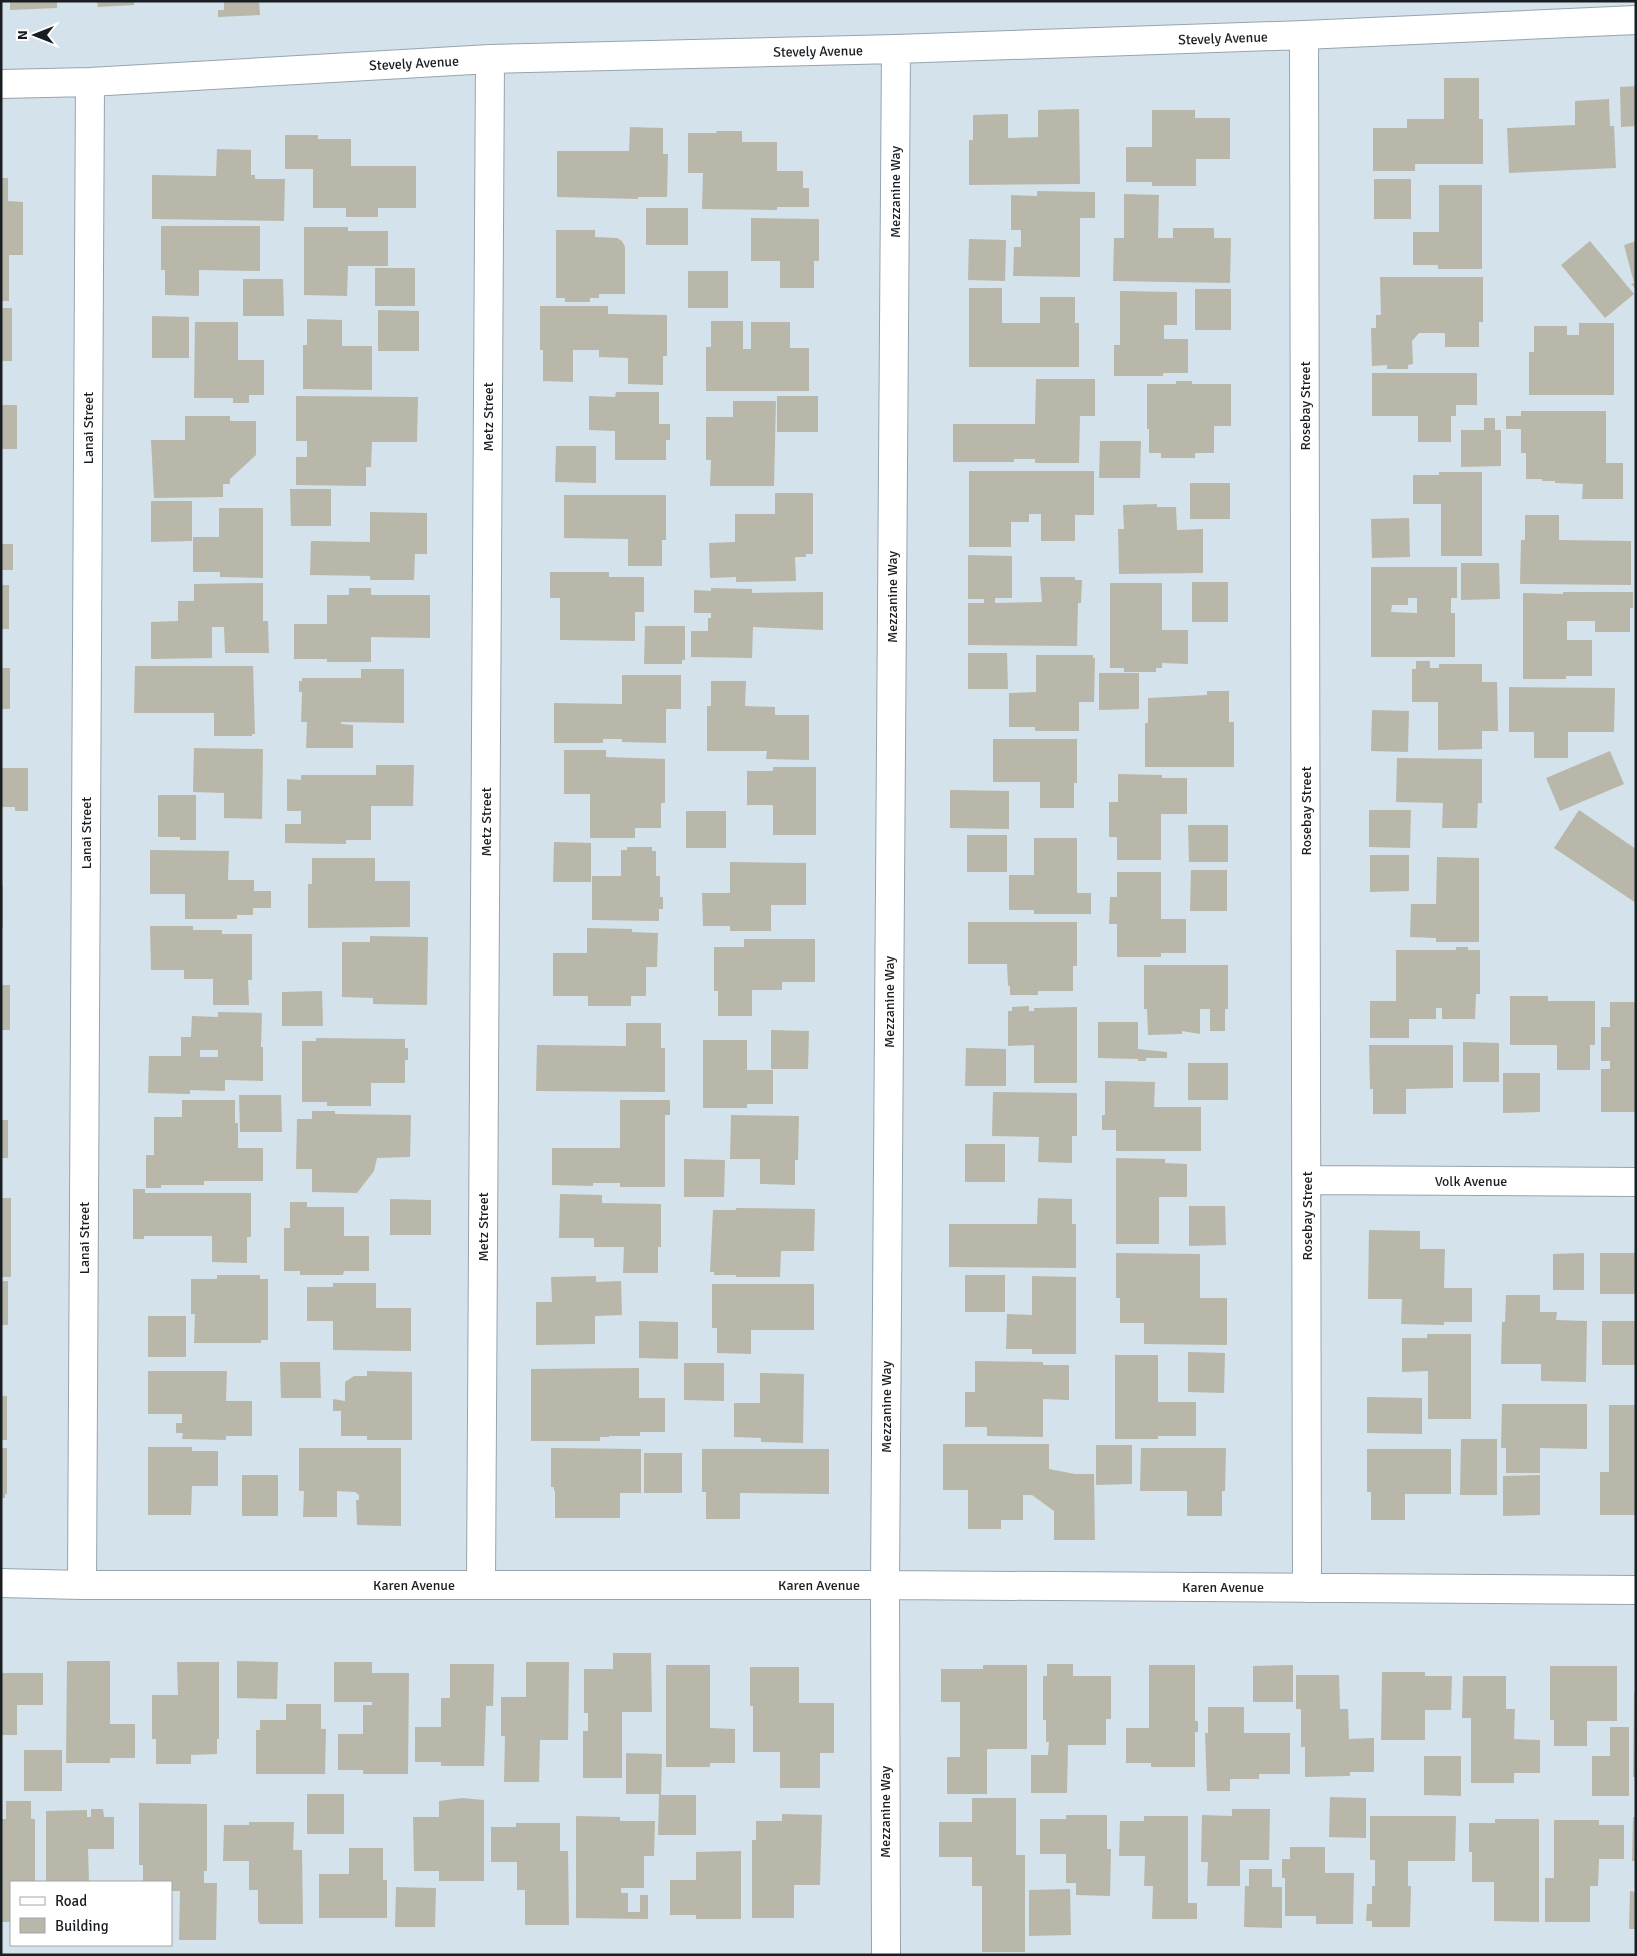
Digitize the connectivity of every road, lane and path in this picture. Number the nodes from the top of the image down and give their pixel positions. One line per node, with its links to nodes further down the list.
1 (1636, 20): 2 (street, Stevely Avenue)
2 (1304, 35): 3 (street, Stevely Avenue); 7 (street, Rosebay Street)
3 (896, 49): 4 (street, Stevely Avenue); 12 (street, Mezzanine Way)
4 (490, 59): 5 (street, Stevely Avenue); 11 (street, Metz Street)
5 (90, 82): 6 (street, Stevely Avenue); 10 (street, Lanai Street)
6 (1, 84)
7 (1307, 1180): 8 (street, Volk Avenue); 13 (street, Rosebay Street)
8 (1636, 1182)
9 (1, 1583): 10 (street, Karen Avenue)
10 (82, 1585): 11 (street, Karen Avenue)
11 (481, 1585): 12 (street, Karen Avenue)
12 (884, 1585): 13 (street, Karen Avenue); 15 (street, Mezzanine Way)
13 (1307, 1588): 14 (street, Karen Avenue)
14 (1636, 1590)
15 (886, 1955)

